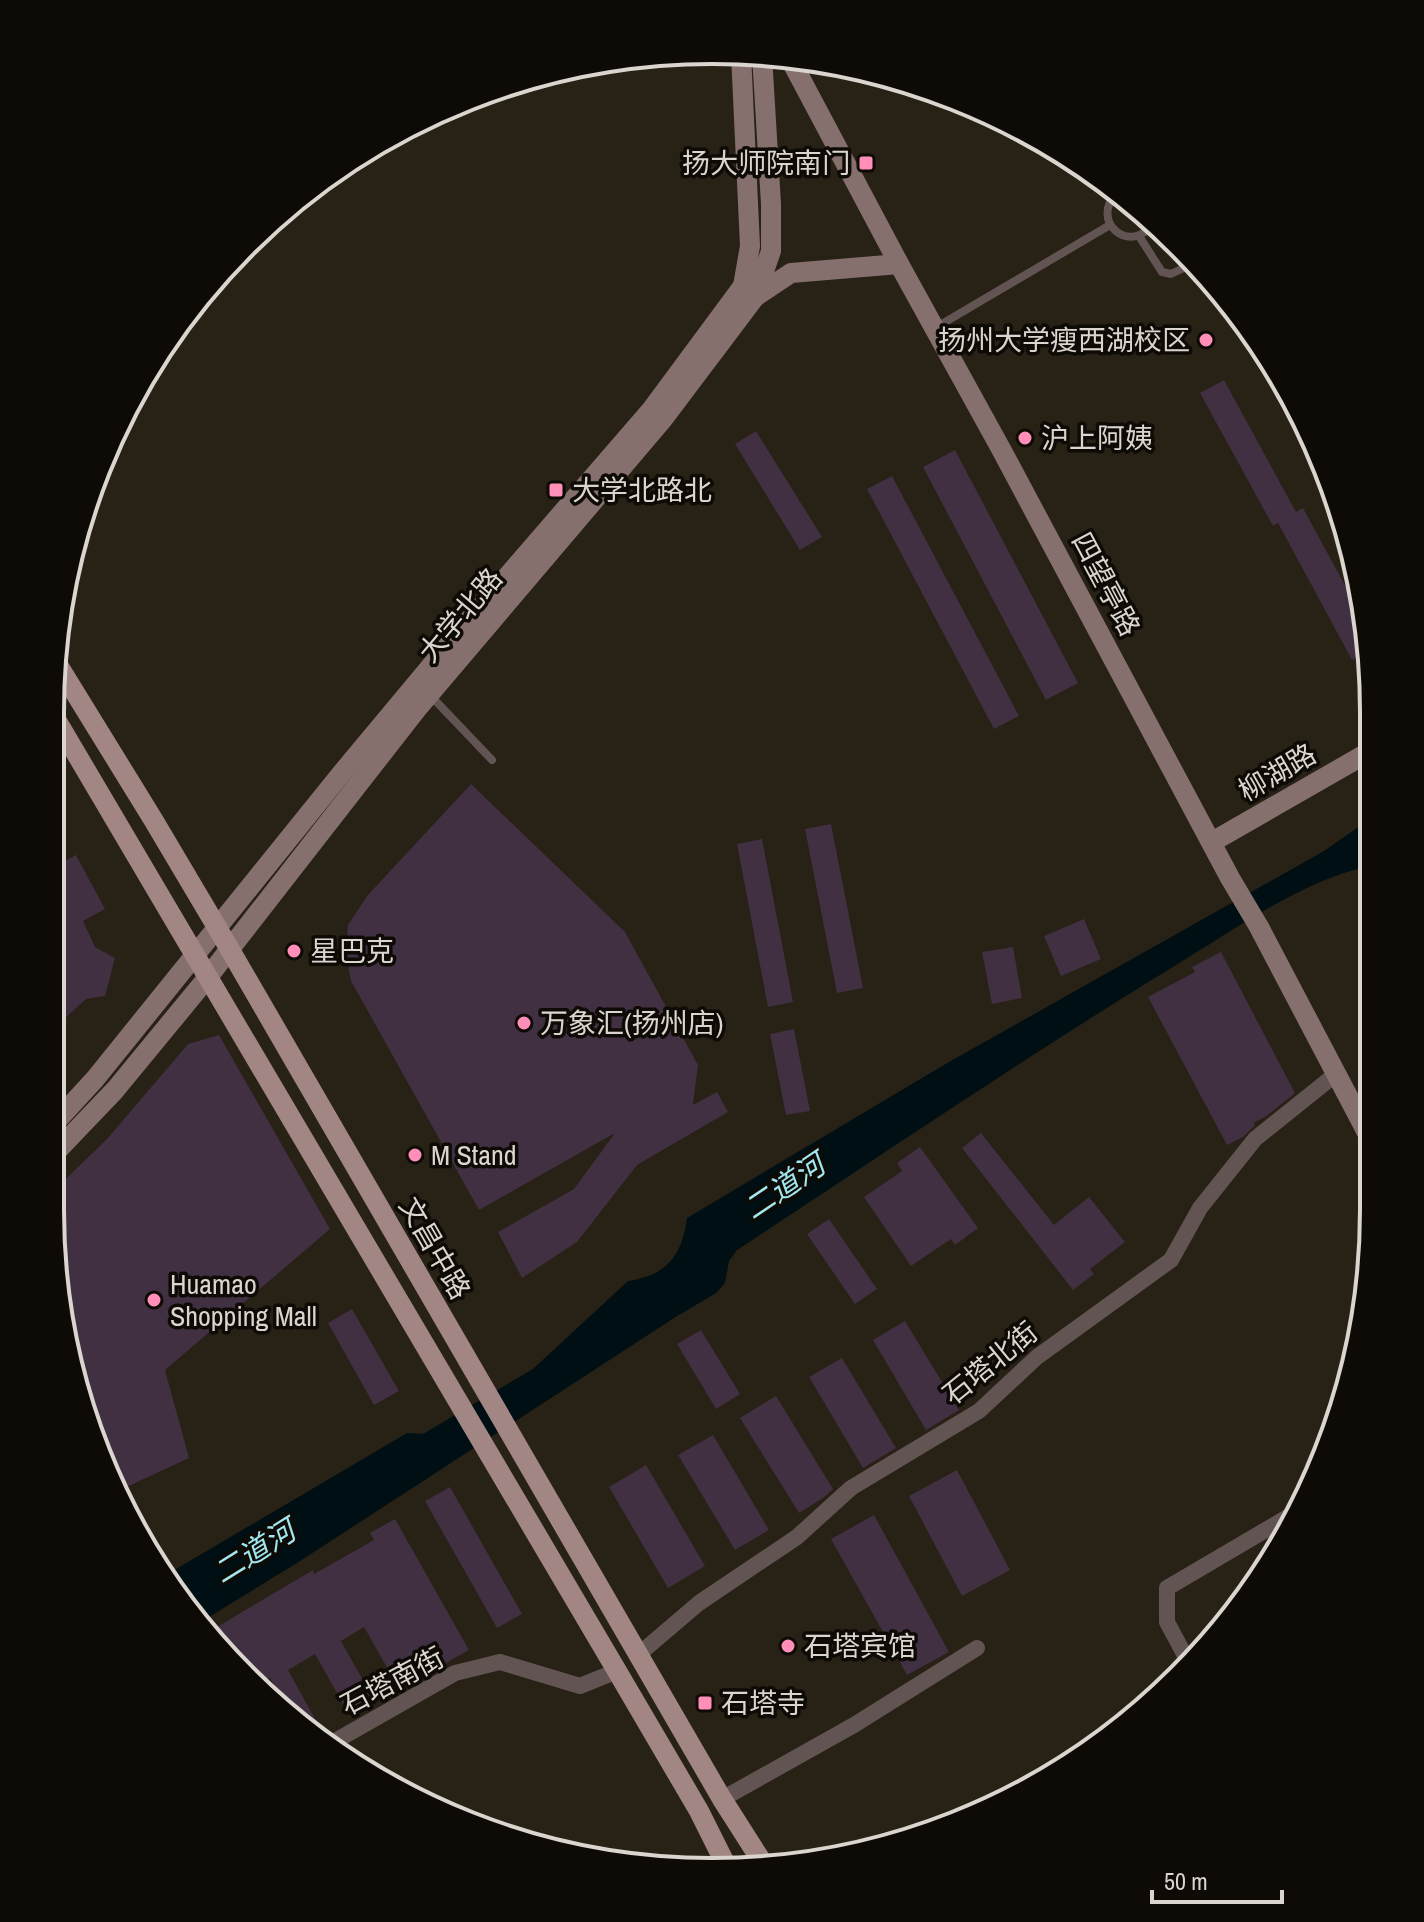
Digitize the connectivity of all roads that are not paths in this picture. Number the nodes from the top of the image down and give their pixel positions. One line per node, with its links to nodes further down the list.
1 (742, 65): 18 (street, 大学北路)
2 (763, 66): 10 (street, 大学北路)
3 (796, 70): 8 (street, 四望亭路)
4 (1109, 201): 5 (lane)
5 (1110, 225): 7 (lane); 11 (lane)
6 (1146, 232): 7 (lane)
7 (1139, 236): 9 (lane)
8 (899, 264): 10 (street); 11 (street, 四望亭路)
9 (1183, 268)
10 (755, 297): 13 (street, 大学北路)
11 (934, 328): 17 (street, 四望亭路)
12 (65, 677): 18 (main road, 文昌中路)
13 (429, 695): 16 (lane); 19 (street, 大学北路)
14 (64, 733): 20 (main road, 文昌中路)
15 (1360, 757): 17 (street, 柳湖路)
16 (492, 760)
17 (1212, 842): 22 (street, 四望亭路)
18 (218, 929): 19 (main road, 文昌中路); 20 (street, 大学北路)
19 (229, 949): 21 (street, 大学北路); 29 (main road, 文昌中路)
20 (195, 955): 21 (main road, 文昌中路); 23 (street, 大学北路)
21 (208, 977): 25 (street, 大学北路); 30 (main road, 文昌中路)
22 (1336, 1074): 24 (street, 四望亭路); 29 (street, 石塔北街)
23 (64, 1113)
24 (1360, 1119)
25 (64, 1143)
26 (1280, 1522): 28 (street)
27 (977, 1648): 32 (street)
28 (1184, 1653)
29 (638, 1655): 32 (main road, 文昌中路)
30 (617, 1671): 31 (street, 石塔南街); 34 (main road, 文昌中路)
31 (339, 1739)
32 (722, 1799): 33 (main road, 文昌中路)
33 (759, 1856)
34 (722, 1858)

